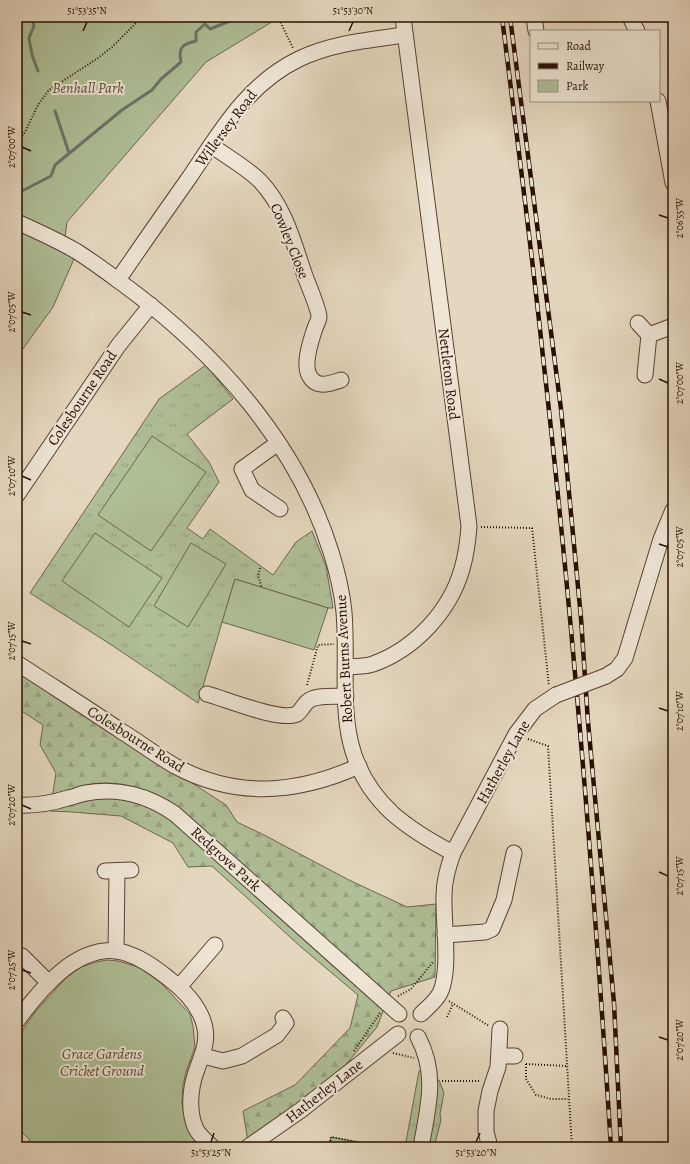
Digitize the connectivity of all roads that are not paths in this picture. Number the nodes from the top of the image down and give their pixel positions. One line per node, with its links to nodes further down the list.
1 (403, 17): 6 (street, Nettleton Road)
2 (534, 17): 4 (street)
3 (630, 17): 5 (street)
4 (536, 30)
5 (636, 30)
6 (405, 34): 9 (street, Willersey Road); 24 (street, Nettleton Road)
7 (658, 102): 8 (street)
8 (668, 127): 10 (street)
9 (211, 145): 12 (street, Willersey Road); 18 (street, Cowley Close)
10 (673, 184)
11 (17, 222): 12 (street, Robert Burns Avenue)
12 (118, 280): 13 (street, Robert Burns Avenue)
13 (152, 305): 19 (street, Robert Burns Avenue); 20 (street, Colesbourne Road)
14 (638, 323): 16 (street)
15 (673, 326): 16 (street)
16 (649, 335): 17 (street)
17 (643, 377)
18 (341, 380)
19 (278, 443): 21 (street); 24 (street, Robert Burns Avenue)
20 (17, 495)
21 (280, 509)
22 (673, 510): 29 (street, Hatherley Lane, bridge)
23 (17, 663): 27 (street, Colesbourne Road)
24 (346, 666): 26 (street, Robert Burns Avenue)
25 (208, 694): 26 (street)
26 (346, 696): 27 (street, Robert Burns Avenue)
27 (359, 766): 29 (street, Robert Burns Avenue)
28 (17, 805): 38 (street, Redgrove Park)
29 (453, 853): 32 (street, Hatherley Lane)
30 (514, 853): 32 (street)
31 (118, 871): 34 (street)
32 (444, 935): 39 (street, Hatherley Lane)
33 (217, 944): 37 (street)
34 (116, 951): 36 (street); 37 (street)
35 (22, 956): 36 (street)
36 (49, 983): 40 (street)
37 (179, 986): 45 (street)
38 (399, 1014): 39 (street); 43 (street)
39 (420, 1014): 44 (street)
40 (17, 1021)
41 (288, 1021): 45 (street)
42 (500, 1029): 46 (street)
43 (398, 1034): 44 (street); 51 (street, Hatherley Lane)
44 (418, 1036): 49 (street)
45 (203, 1056): 50 (street)
46 (499, 1056): 47 (street); 48 (street)
47 (521, 1060)
48 (489, 1145)
49 (421, 1146)
50 (212, 1147)
51 (248, 1147)

